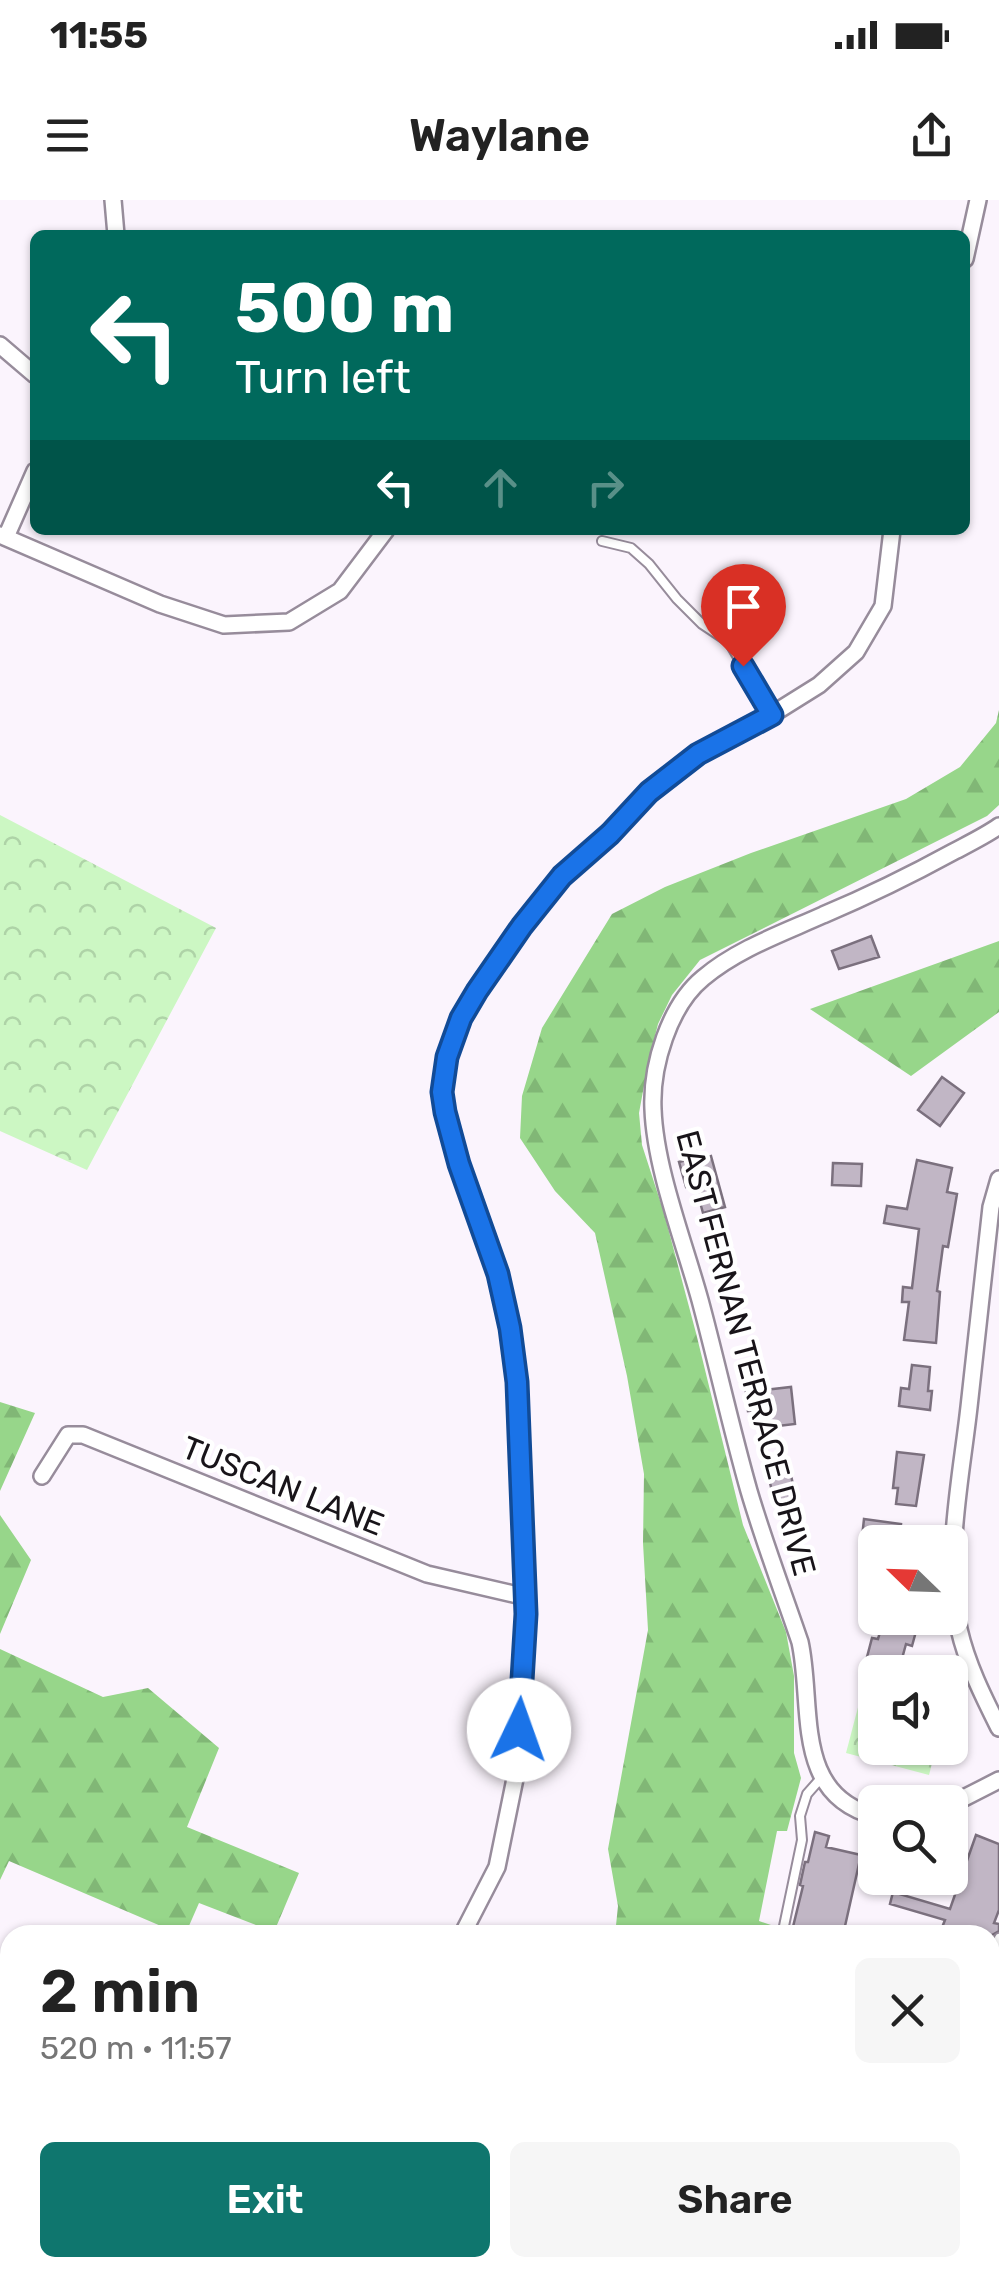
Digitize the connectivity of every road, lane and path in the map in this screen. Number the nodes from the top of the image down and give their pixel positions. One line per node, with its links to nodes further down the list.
1 (113, 200): 3 (street)
2 (978, 200): 4 (street)
3 (116, 230)
4 (970, 236)
5 (0, 346): 6 (street)
6 (30, 371)
7 (30, 481): 10 (street)
8 (382, 535): 10 (street)
9 (891, 535): 12 (street)
10 (3, 536)
11 (602, 541): 12 (lane)
12 (772, 715): 16 (street)
13 (999, 826): 18 (street, EAST FERNAN TERRACE DRIVE)
14 (999, 1179): 17 (street)
15 (42, 1476): 16 (street, TUSCAN LANE)
16 (526, 1596): 22 (street)
17 (999, 1728)
18 (822, 1777): 21 (street); 23 (lane)
19 (999, 1780): 20 (street)
20 (968, 1796)
21 (858, 1810)
22 (467, 1925)
23 (784, 1925)

